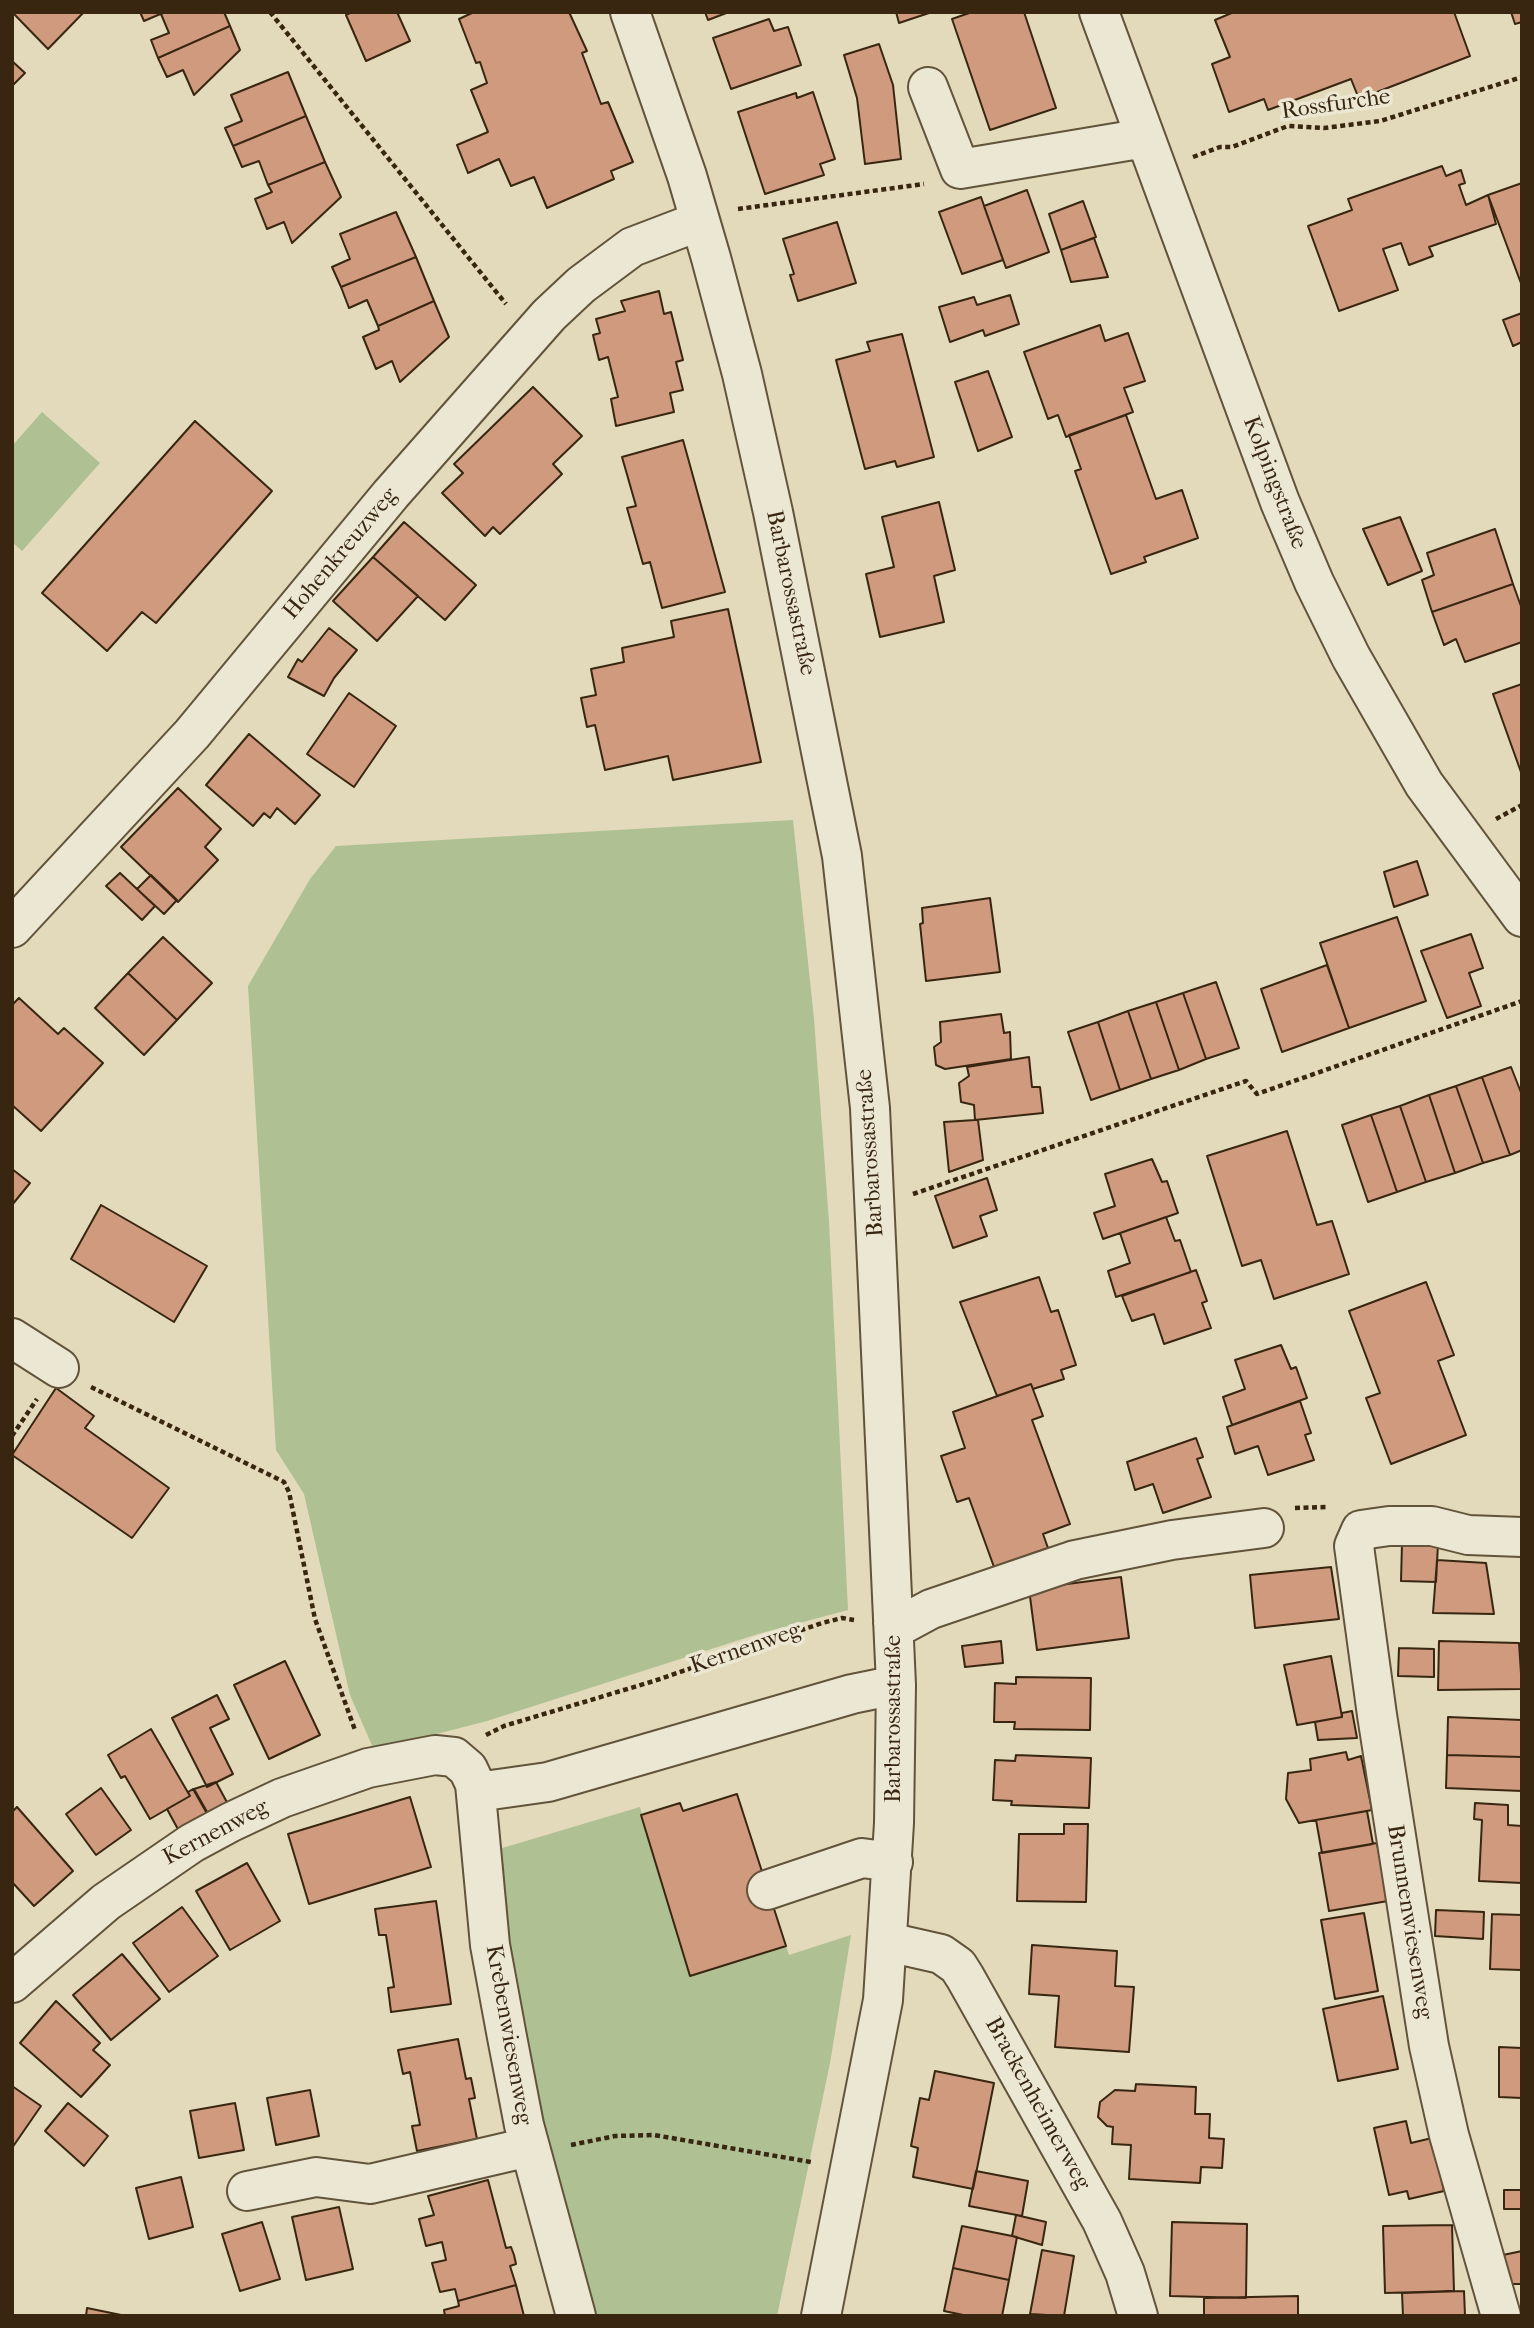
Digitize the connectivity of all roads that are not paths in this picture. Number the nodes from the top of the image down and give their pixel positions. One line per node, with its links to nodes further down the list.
1 (630, 12): 5 (street, Barbarossastraße)
2 (1099, 12): 4 (street, Kolpingstraße)
3 (929, 87): 4 (street)
4 (1150, 154): 6 (street, Kolpingstraße)
5 (701, 221): 7 (street, Hohenkreuzweg); 12 (street, Barbarossastraße)
6 (1522, 917)
7 (12, 928)
8 (12, 1338): 9 (street)
9 (59, 1368)
10 (1264, 1528): 12 (street)
11 (1522, 1537): 25 (street, Brunnenwiesenweg)
12 (893, 1623): 13 (street, Barbarossastraße)
13 (896, 1685): 15 (street); 16 (street, Barbarossastraße)
14 (454, 1758): 15 (street, Krebenwiesenweg); 19 (street, Kernenweg)
15 (477, 1792): 20 (street, Krebenwiesenweg)
16 (893, 1862): 17 (street); 18 (street, Barbarossastraße)
17 (768, 1890)
18 (888, 1942): 23 (street, Barbarossastraße); 24 (street, Brackenheimerweg)
19 (12, 1983)
20 (529, 2147): 21 (street); 22 (street, Krebenwiesenweg)
21 (247, 2190)
22 (576, 2316)
23 (821, 2316)
24 (1138, 2316)
25 (1501, 2316)

